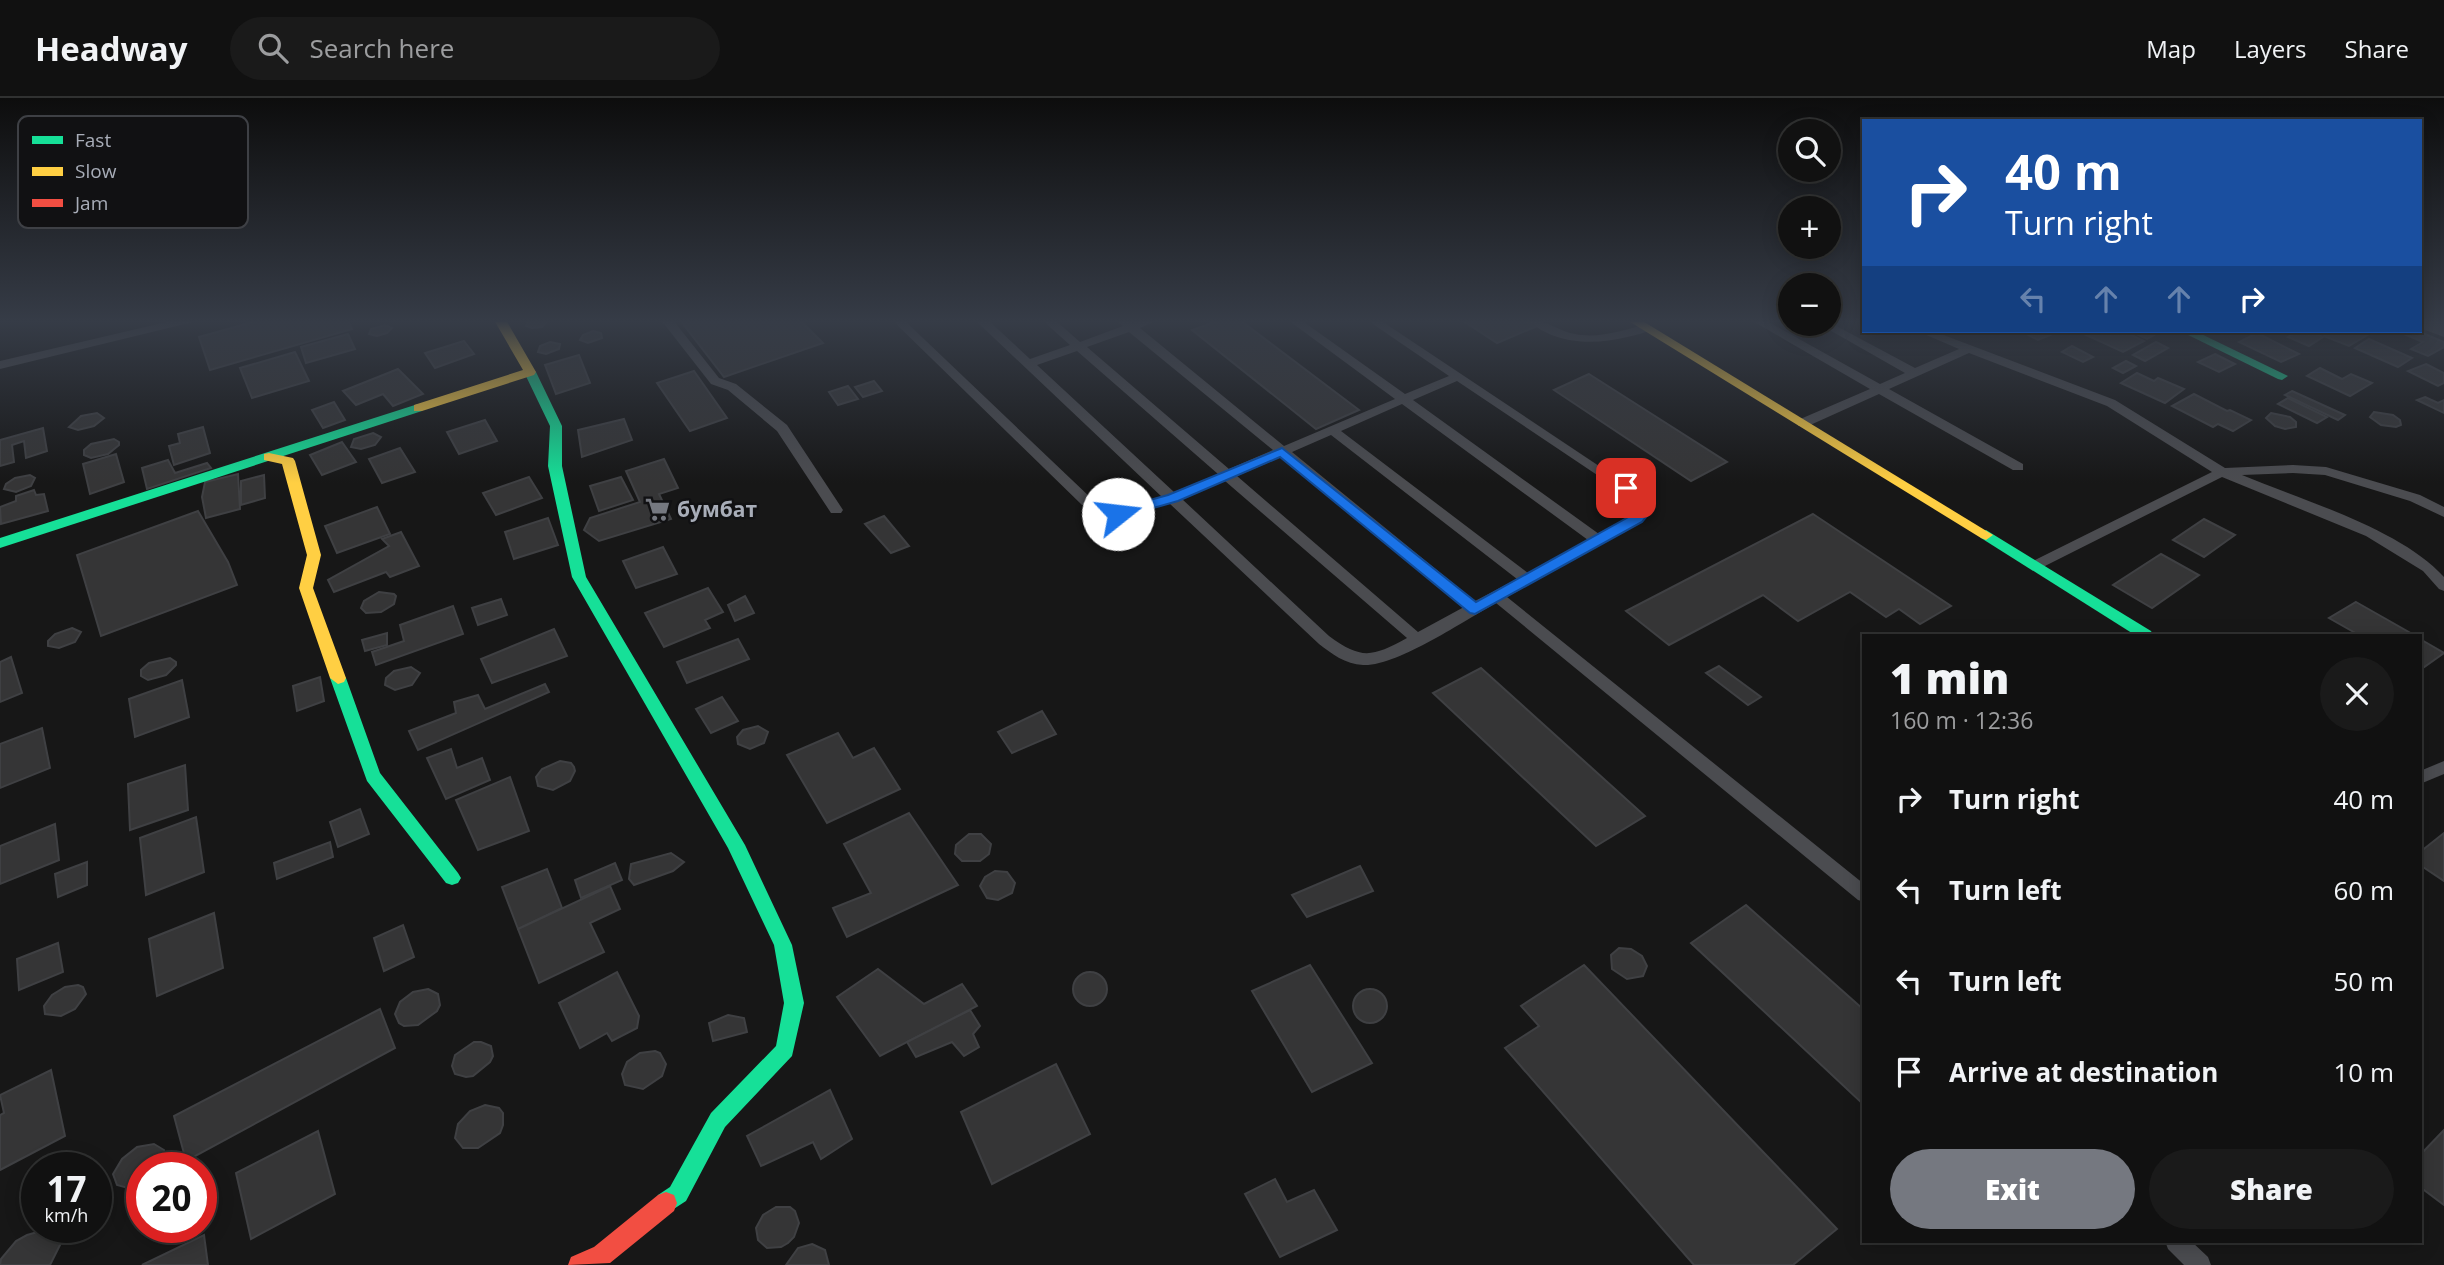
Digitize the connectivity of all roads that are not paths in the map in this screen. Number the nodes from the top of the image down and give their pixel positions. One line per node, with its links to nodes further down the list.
1 (522, 374): 22 (street)
2 (531, 374): 43 (street)
3 (710, 374): 27 (lane)
4 (955, 374): 26 (lane)
5 (1040, 374): 26 (lane)
6 (1112, 374): 25 (lane)
7 (1187, 374): 21 (lane)
8 (1368, 374): 18 (lane)
9 (1452, 374): 16 (lane)
10 (1723, 374): 19 (street)
11 (1853, 374): 17 (lane)
12 (1911, 374): 17 (lane)
13 (2035, 374): 24 (lane)
14 (2279, 374): 15 (street)
15 (2282, 376)
16 (1456, 377): 18 (lane); 29 (lane)
17 (1878, 389): 19 (lane); 23 (lane)
18 (1402, 400): 20 (lane); 29 (lane)
19 (1803, 423): 31 (street)
20 (1332, 430): 21 (lane); 32 (lane)
21 (1282, 452): 25 (lane); 35 (lane)
22 (269, 457): 30 (street); 40 (street)
23 (2018, 467)
24 (2222, 472): 28 (lane); 31 (lane); 33 (lane)
25 (1227, 475): 26 (lane); 37 (lane)
26 (1173, 498): 37 (lane)
27 (836, 510)
28 (2444, 513)
29 (1598, 540): 32 (lane)
30 (0, 543)
31 (2036, 565): 36 (street)
32 (1528, 580): 34 (lane)
33 (2444, 586)
34 (1498, 597): 35 (lane); 41 (lane)
35 (1475, 609): 37 (lane)
36 (2144, 634)
37 (1418, 640)
38 (2444, 767): 39 (lane)
39 (2422, 777)
40 (452, 877)
41 (1862, 893)
42 (2178, 1243): 44 (lane)
43 (579, 1265)
44 (2200, 1265)

